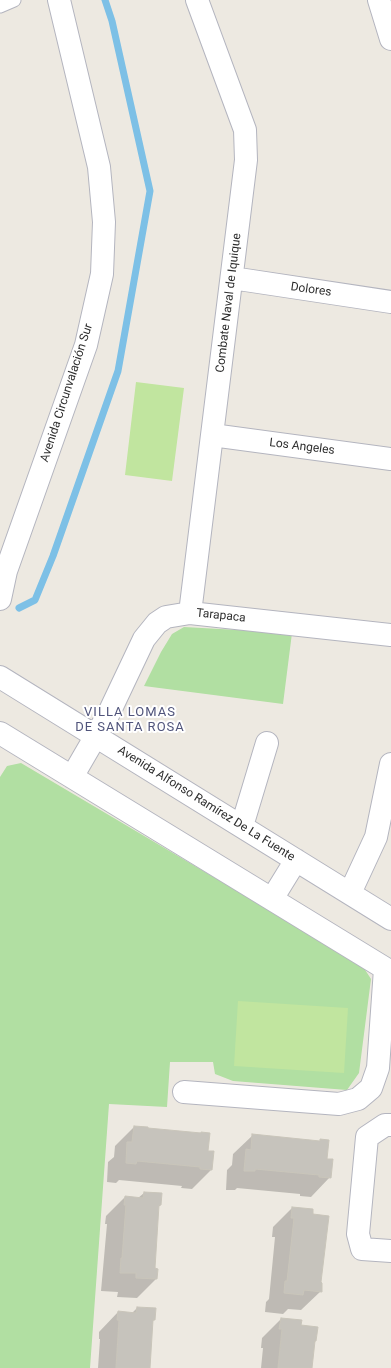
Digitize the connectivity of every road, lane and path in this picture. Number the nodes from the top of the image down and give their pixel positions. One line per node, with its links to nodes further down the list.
1 (14, 0): 5 (lane)
2 (59, 0): 11 (street, Avenida Circunvalación Sur)
3 (196, 0): 7 (street, Combate Naval de Iquique)
4 (379, 0): 6 (street)
5 (0, 6)
6 (391, 39)
7 (232, 278): 8 (street, Dolores); 9 (street, Combate Naval de Iquique)
8 (391, 302)
9 (212, 435): 10 (street, Los Angeles); 12 (street, Combate Naval de Iquique)
10 (391, 458)
11 (0, 599)
12 (190, 613): 13 (street, Tarapaca); 16 (street, Tarapaca)
13 (391, 635)
14 (0, 677): 16 (street, Avenida Alfonso Ramírez De La Fuente)
15 (0, 733): 19 (street)
16 (95, 735): 19 (street, Tarapaca); 20 (street, Avenida Alfonso Ramírez De La Fuente)
17 (267, 743): 20 (street)
18 (391, 764): 22 (street)
19 (72, 777): 23 (street)
20 (242, 826): 21 (street, Avenida Alfonso Ramírez De La Fuente)
21 (296, 860): 22 (street, Avenida Alfonso Ramírez De La Fuente); 23 (street)
22 (350, 893): 24 (street, Avenida Alfonso Ramírez De La Fuente)
23 (272, 899): 25 (street)
24 (391, 918)
25 (388, 970): 26 (street)
26 (184, 1092)
27 (391, 1125): 28 (street)
28 (391, 1251)

